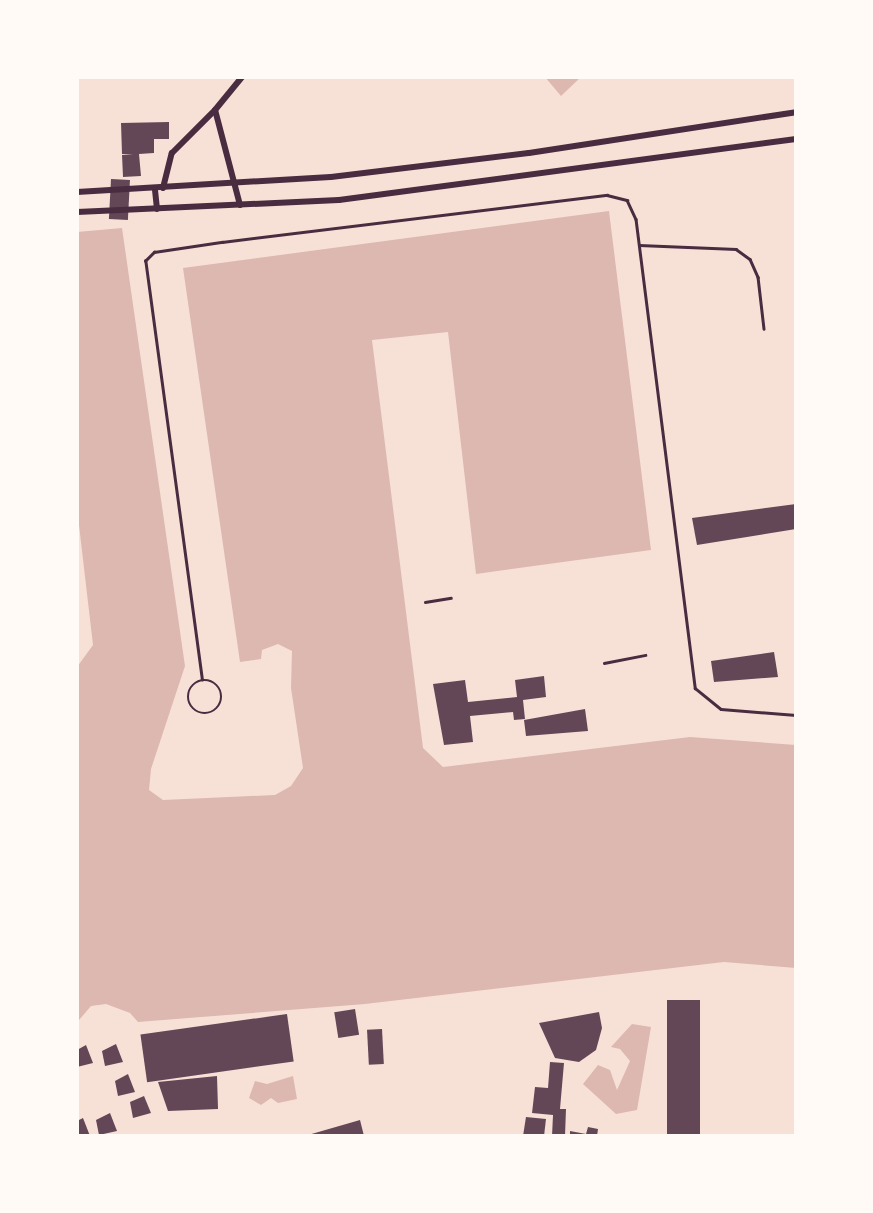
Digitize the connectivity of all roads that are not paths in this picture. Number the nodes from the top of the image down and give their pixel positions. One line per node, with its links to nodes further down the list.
1 (243, 77): 2 (street)
2 (215, 110): 5 (street); 6 (street)
3 (796, 112): 5 (street)
4 (796, 139): 9 (street)
5 (234, 183): 6 (street); 9 (street)
6 (163, 188): 7 (street)
7 (155, 190): 8 (street); 10 (street)
8 (77, 192)
9 (240, 205): 10 (street)
10 (157, 209): 11 (street)
11 (77, 212)
12 (639, 245): 13 (lane); 18 (lane); 19 (lane)
13 (764, 329)
14 (451, 598): 15 (lane)
15 (425, 603)
16 (645, 655): 17 (lane)
17 (604, 663)
18 (202, 680): 18 (lane)
19 (796, 715)

